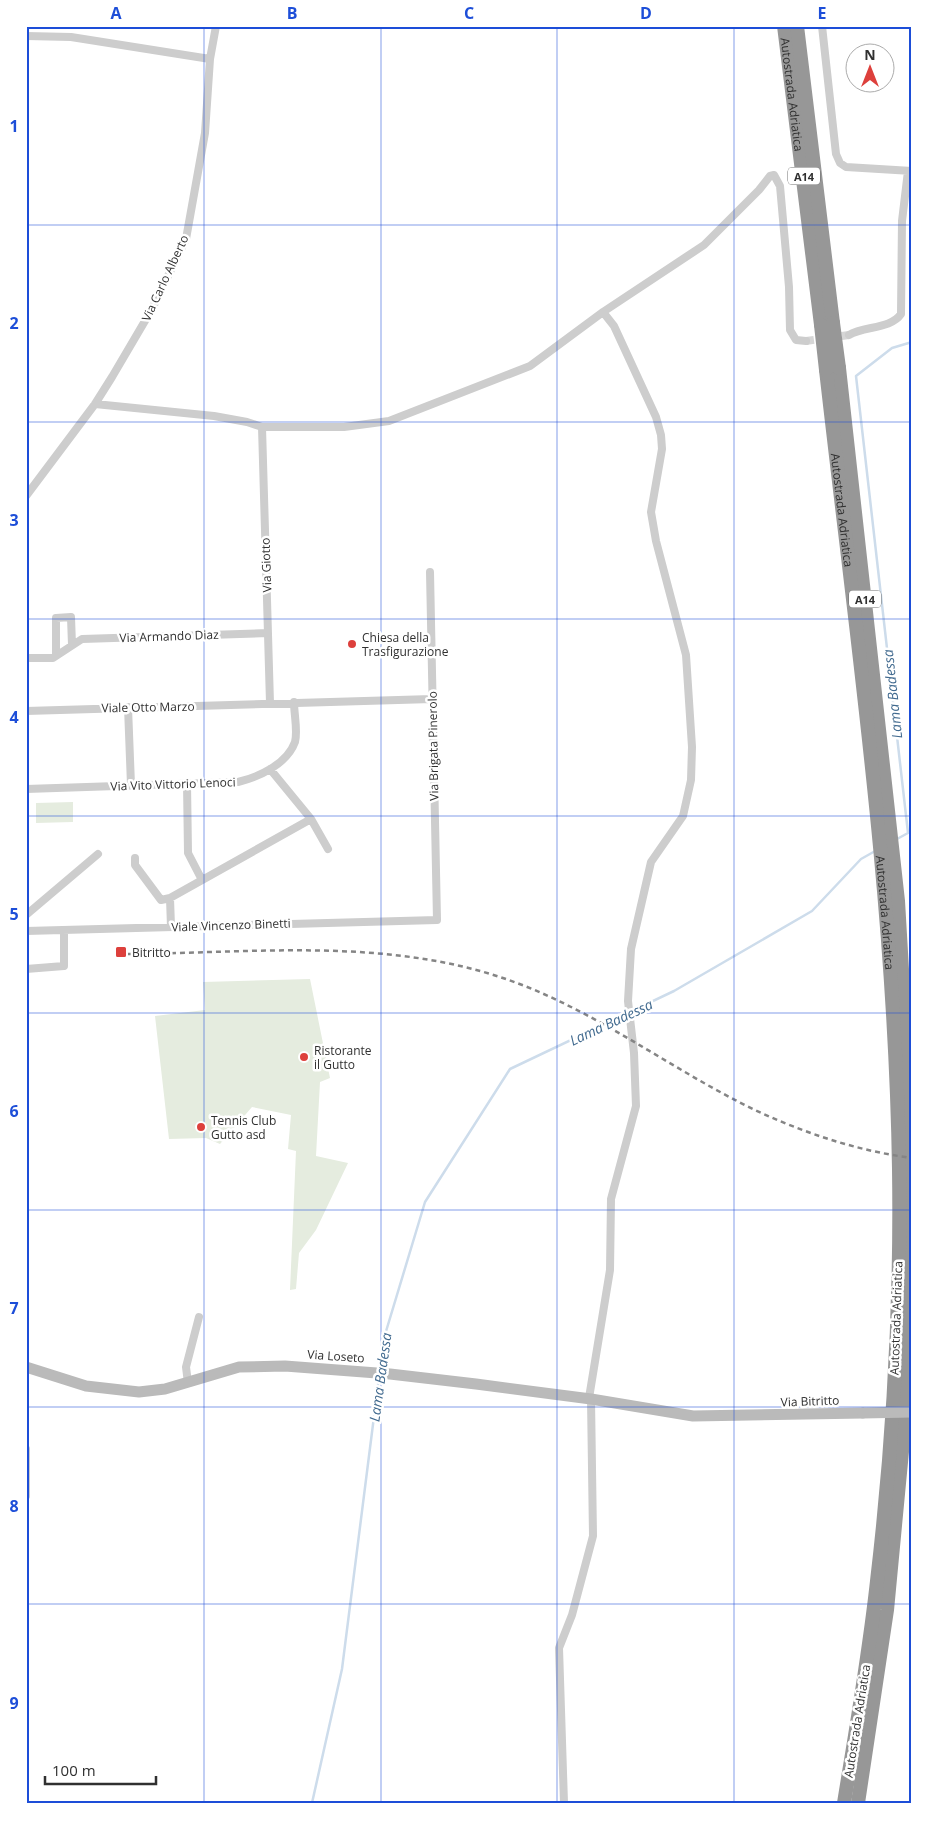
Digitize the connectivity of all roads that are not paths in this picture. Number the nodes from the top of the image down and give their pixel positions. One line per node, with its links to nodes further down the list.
1 (216, 26): 6 (street, Via Carlo Alberto)
2 (784, 26): 9 (highway, Autostrada Adriatica / A14)
3 (797, 26): 9 (highway, Autostrada Adriatica / A14)
4 (822, 26): 7 (street)
5 (26, 36): 6 (street)
6 (210, 59): 12 (street, Via Carlo Alberto)
7 (910, 171): 10 (street)
8 (603, 312): 11 (street); 13 (street); 45 (street)
9 (827, 324): 35 (highway, Autostrada Adriatica / A14, bridge)
10 (849, 335)
11 (806, 341)
12 (95, 404): 13 (street); 14 (street, Via Carlo Alberto)
13 (262, 427): 16 (street, Via Giotto)
14 (26, 496)
15 (430, 572): 20 (street, Via Brigata Pinerolo)
16 (268, 633): 17 (street, Via Armando Diaz); 22 (street, Via Giotto)
17 (72, 645): 18 (street, Via Armando Diaz); 18 (street)
18 (56, 655): 19 (street, Via Armando Diaz)
19 (26, 658)
20 (432, 699): 21 (street, Viale Otto Marzo); 37 (street, Via Brigata Pinerolo)
21 (294, 702): 22 (street, Viale Otto Marzo); 25 (street, Via Vito Vittorio Lenoci)
22 (270, 703): 23 (street, Viale Otto Marzo)
23 (128, 707): 24 (street, Viale Otto Marzo); 27 (street)
24 (26, 710)
25 (270, 769): 26 (street, Via Vito Vittorio Lenoci); 29 (street)
26 (187, 784): 27 (street, Via Vito Vittorio Lenoci); 33 (street)
27 (131, 785): 28 (street, Via Vito Vittorio Lenoci)
28 (26, 789)
29 (311, 819): 30 (street); 33 (street)
30 (328, 849)
31 (98, 854): 36 (street)
32 (135, 858): 34 (street)
33 (202, 880): 34 (street)
34 (170, 898): 38 (street)
35 (892, 901): 51 (highway, Autostrada Adriatica / A14); 52 (highway, Autostrada Adriatica / A14)
36 (26, 915)
37 (437, 920): 38 (street, Viale Vincenzo Binetti)
38 (170, 927): 39 (street, Viale Vincenzo Binetti)
39 (64, 930): 40 (street, Viale Vincenzo Binetti); 41 (street)
40 (26, 931)
41 (26, 969)
42 (199, 1317): 44 (street)
43 (26, 1367): 44 (main road, Via Loseto)
44 (188, 1383): 45 (main road, Via Loseto)
45 (590, 1398): 47 (main road, Via Loseto); 50 (street)
46 (912, 1412): 47 (main road, Via Bitritto, bridge)
47 (708, 1417)
48 (26, 1449): 49 (street)
49 (26, 1496)
50 (564, 1803)
51 (844, 1803)
52 (858, 1803)

